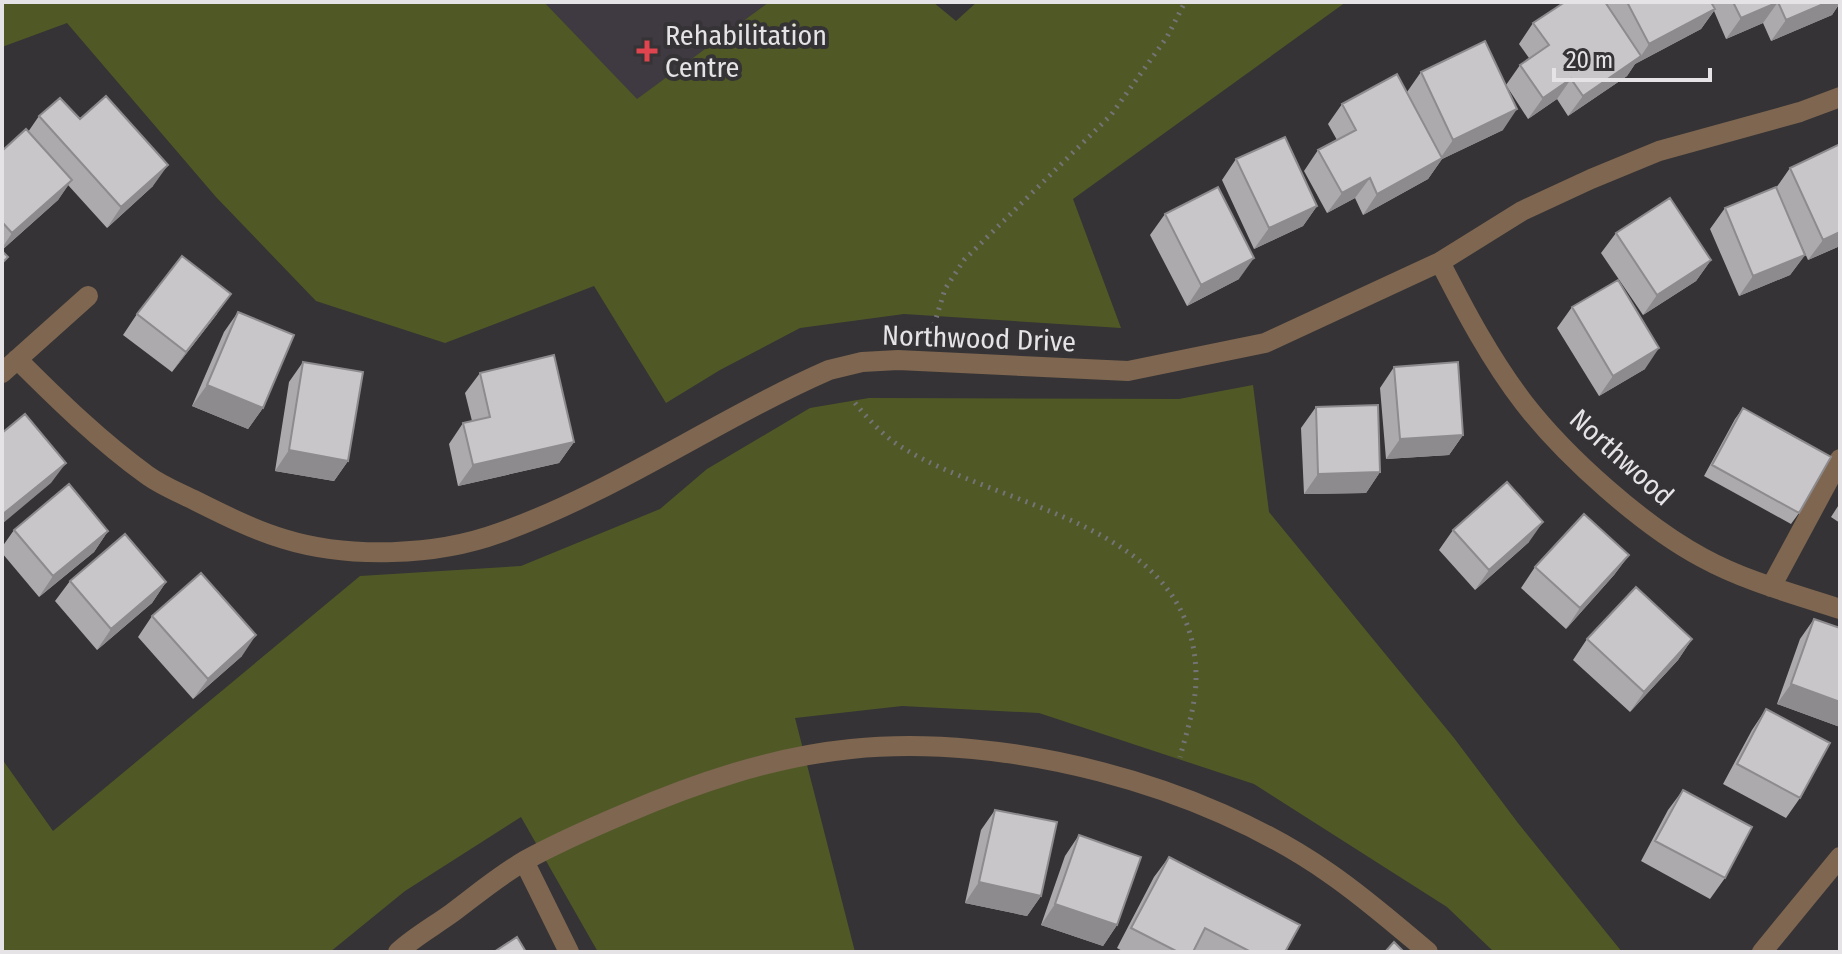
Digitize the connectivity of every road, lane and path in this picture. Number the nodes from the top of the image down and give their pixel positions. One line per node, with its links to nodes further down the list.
1 (1185, 2): 5 (path)
2 (1840, 97): 3 (street, Northwood Drive)
3 (1440, 262): 5 (street, Northwood Drive); 9 (street, Northwood)
4 (88, 296): 6 (street, Northwood Drive)
5 (923, 361): 7 (street, Northwood Drive)
6 (10, 366): 7 (street, Northwood Drive)
7 (829, 370): 11 (path)
8 (1840, 459): 9 (street)
9 (1771, 587): 10 (street, Northwood)
10 (1840, 609)
11 (1171, 792): 13 (street); 16 (street)
12 (1840, 857): 17 (street)
13 (524, 861): 14 (street); 15 (street)
14 (398, 952)
15 (569, 952)
16 (1428, 952)
17 (1762, 952)

